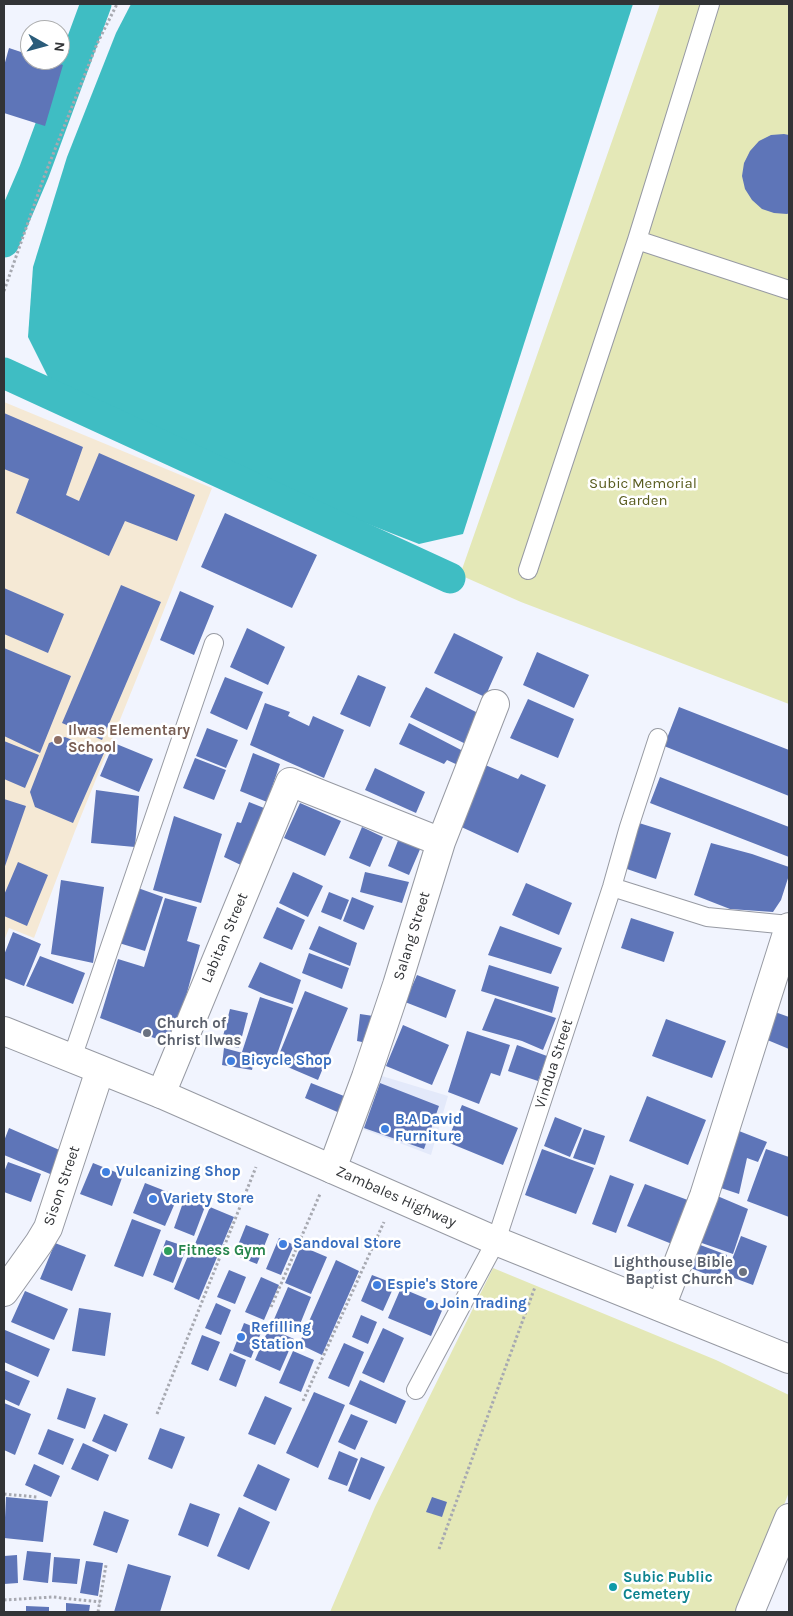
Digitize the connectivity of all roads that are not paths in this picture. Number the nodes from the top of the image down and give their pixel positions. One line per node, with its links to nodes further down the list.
1 (710, 4): 2 (lane)
2 (637, 240): 3 (lane); 4 (lane)
3 (789, 290)
4 (528, 570)
5 (214, 643): 12 (lane)
6 (495, 704): 8 (street, Salang Street)
7 (658, 738): 9 (lane, Vindua Street)
8 (441, 842): 14 (street, Labitan Street); 15 (street, Salang Street)
9 (612, 887): 10 (lane); 16 (lane, Vindua Street)
10 (789, 926): 18 (street)
11 (4, 1031): 12 (street, Zambales Highway)
12 (72, 1058): 13 (street, Zambales Highway)
13 (100, 1070): 14 (street, Zambales Highway); 17 (street, Sison Street)
14 (161, 1094): 15 (street, Zambales Highway)
15 (332, 1168): 16 (street, Zambales Highway)
16 (496, 1241): 18 (street, Zambales Highway); 20 (lane, Vindua Street)
17 (4, 1292)
18 (661, 1307): 19 (street, Zambales Highway)
19 (789, 1359)
20 (416, 1390)
21 (789, 1518): 22 (street)
22 (750, 1612)

